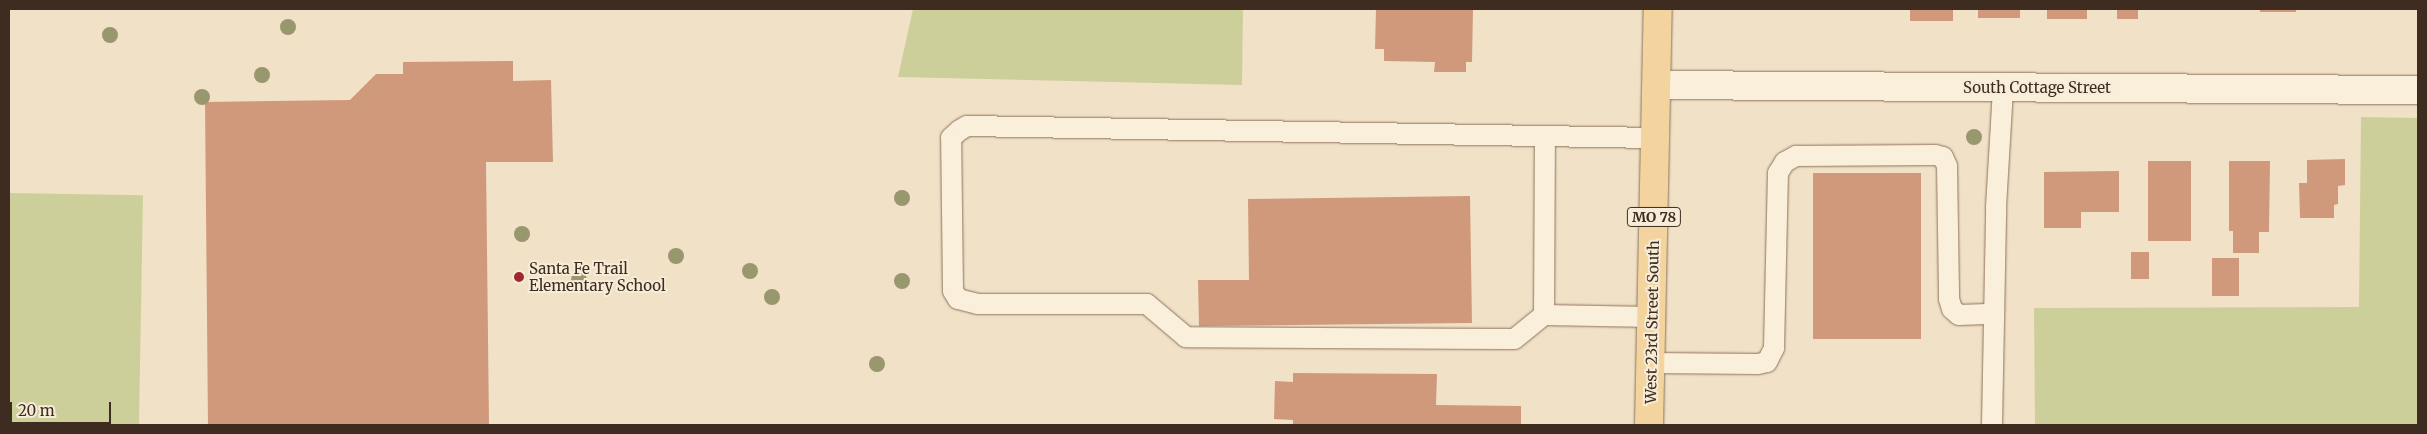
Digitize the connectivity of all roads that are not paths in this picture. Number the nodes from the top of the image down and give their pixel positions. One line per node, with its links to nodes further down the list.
1 (1658, 9): 2 (main road, West 23rd Street South / MO 78)
2 (1657, 85): 3 (street, South Cottage Street); 6 (main road, West 23rd Street South / MO 78)
3 (2003, 88): 4 (street, South Cottage Street); 7 (lane)
4 (2418, 90)
5 (1545, 136): 6 (lane); 8 (lane); 8 (lane)
6 (1656, 138): 9 (main road, West 23rd Street South / MO 78)
7 (1994, 314): 10 (lane); 12 (lane)
8 (1544, 315): 9 (lane)
9 (1652, 317): 10 (main road, West 23rd Street South / MO 78)
10 (1651, 363): 11 (main road, West 23rd Street South / MO 78)
11 (1650, 425)
12 (1992, 425)

